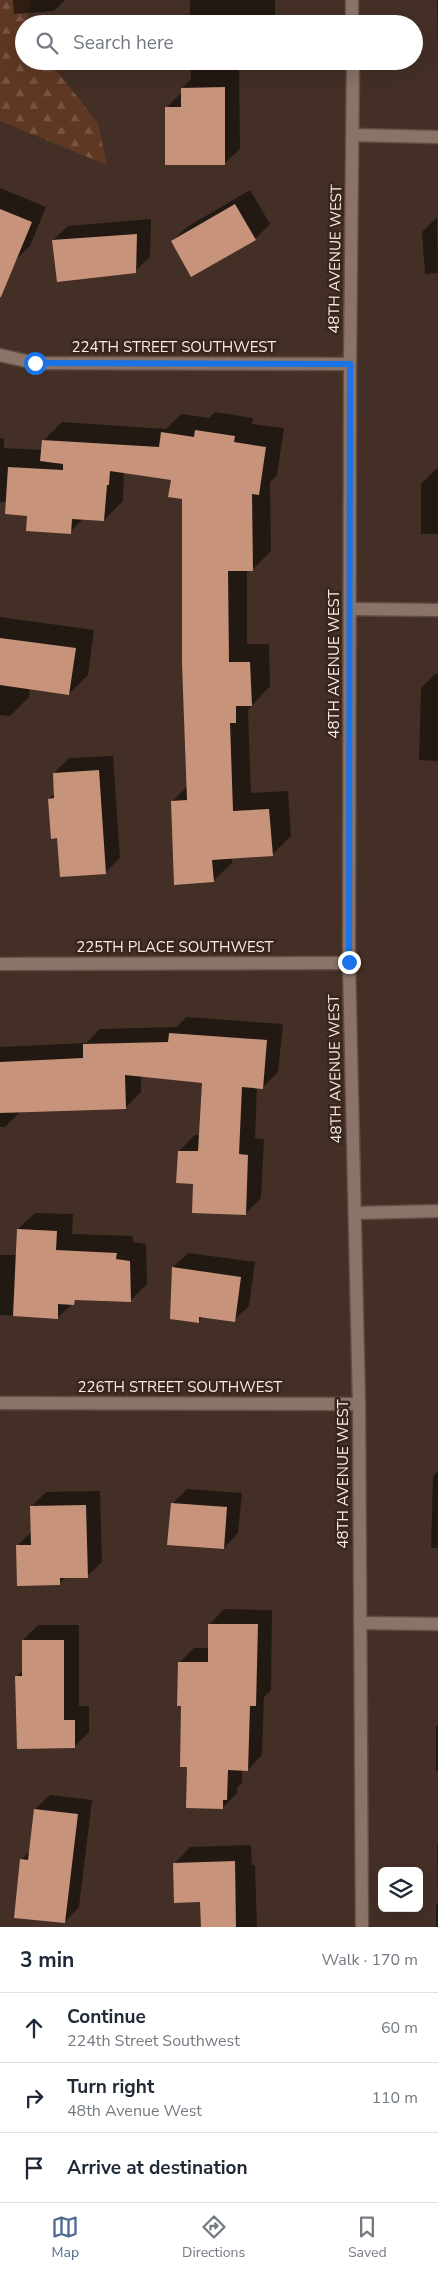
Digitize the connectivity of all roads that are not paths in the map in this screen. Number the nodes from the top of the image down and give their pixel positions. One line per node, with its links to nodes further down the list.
1 (352, 0): 2 (main road)
2 (352, 15)
3 (352, 70): 4 (main road, 48TH AVENUE WEST)
4 (353, 135): 5 (main road); 7 (main road, 48TH AVENUE WEST)
5 (438, 137)
6 (0, 356): 7 (main road, 224TH STREET SOUTHWEST)
7 (350, 364): 8 (main road, 48TH AVENUE WEST)
8 (351, 609): 9 (main road); 10 (main road, 48TH AVENUE WEST)
9 (438, 610)
10 (349, 962): 11 (main road, 225TH PLACE SOUTHWEST); 13 (main road, 48TH AVENUE WEST)
11 (0, 964)
12 (438, 1211): 13 (main road)
13 (355, 1212): 15 (main road, 48TH AVENUE WEST)
14 (0, 1402): 15 (main road, 226TH STREET SOUTHWEST)
15 (359, 1404): 16 (main road, 48TH AVENUE WEST)
16 (360, 1622): 17 (main road); 18 (main road, 48TH AVENUE WEST)
17 (438, 1624)
18 (362, 1927)

